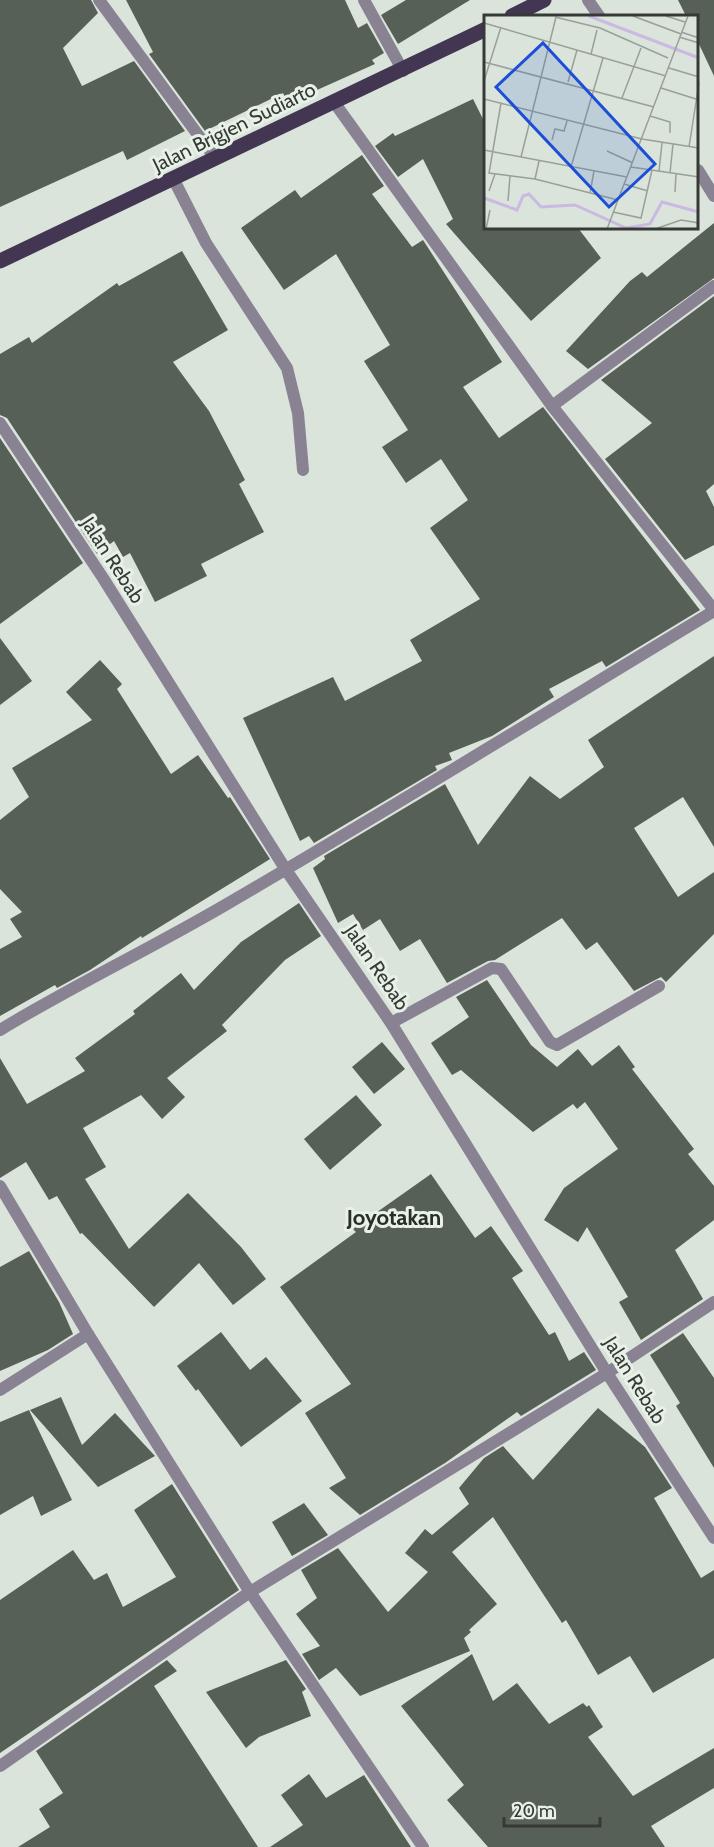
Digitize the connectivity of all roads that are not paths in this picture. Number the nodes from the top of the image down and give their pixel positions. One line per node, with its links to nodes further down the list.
1 (99, 0): 10 (street)
2 (364, 0): 8 (street)
3 (544, 0): 5 (main road)
4 (588, 0): 6 (street)
5 (514, 15)
6 (598, 15)
7 (484, 30): 8 (main road, Jalan Brigjen Sudiarto)
8 (404, 71): 9 (main road, Jalan Brigjen Sudiarto)
9 (334, 102): 10 (main road, Jalan Brigjen Sudiarto); 16 (street)
10 (215, 158): 12 (main road, Jalan Brigjen Sudiarto)
11 (699, 172): 13 (street)
12 (174, 180): 14 (main road, Jalan Brigjen Sudiarto); 18 (street)
13 (714, 196)
14 (0, 261)
15 (714, 286): 16 (street)
16 (552, 406): 19 (street)
17 (0, 423): 20 (street, Jalan Rebab)
18 (303, 470)
19 (714, 611): 20 (street)
20 (286, 870): 22 (street, Jalan Rebab); 23 (street)
21 (659, 986): 22 (street)
22 (391, 1023): 27 (street, Jalan Rebab)
23 (0, 1030)
24 (0, 1186): 26 (street)
25 (714, 1302): 27 (street)
26 (88, 1334): 28 (street); 30 (street)
27 (607, 1373): 29 (street, Jalan Rebab); 30 (street)
28 (0, 1390)
29 (714, 1538)
30 (250, 1592): 31 (street); 32 (street)
31 (0, 1766)
32 (423, 1847)

